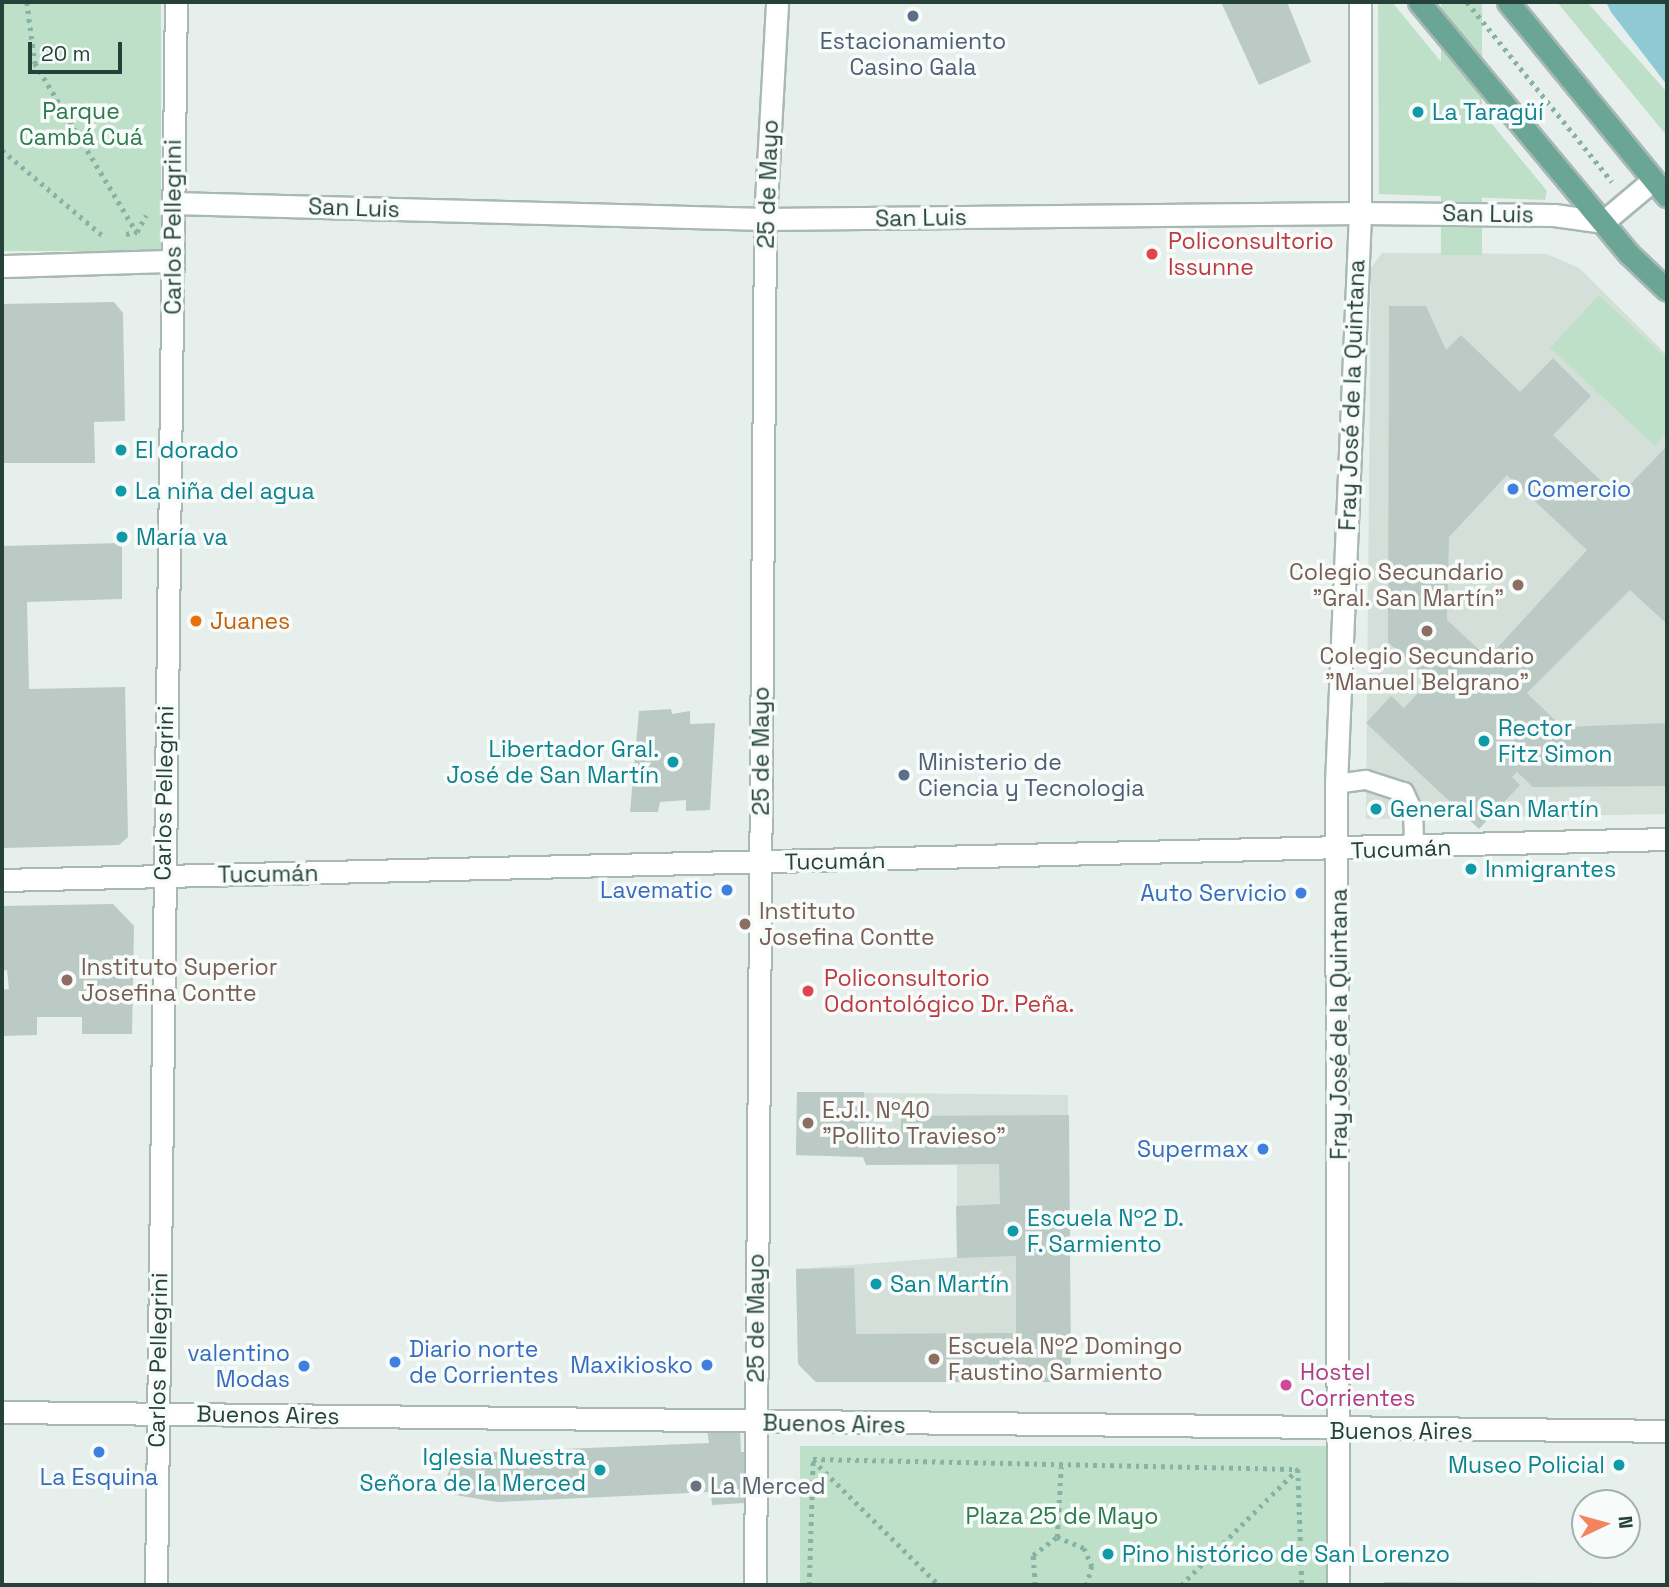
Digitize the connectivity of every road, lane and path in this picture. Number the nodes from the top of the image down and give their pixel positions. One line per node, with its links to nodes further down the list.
1 (27, 2): 17 (path)
2 (176, 2): 12 (street, Carlos Pellegrini)
3 (777, 2): 15 (street, 25 de Mayo)
4 (1360, 2): 14 (street, Fray José de la Quintana)
5 (1419, 2): 16 (main road)
6 (1466, 2): 13 (path)
7 (1508, 2): 10 (main road)
8 (1470, 22): 13 (path)
9 (2, 149): 19 (path)
10 (1653, 180): 11 (main road); 13 (street)
11 (1667, 196)
12 (162, 203): 15 (street, San Luis); 17 (path); 20 (street, Carlos Pellegrini)
13 (1626, 203): 16 (street)
14 (1360, 213): 15 (street, San Luis); 16 (street, San Luis); 24 (street, Fray José de la Quintana)
15 (765, 219): 28 (street, 25 de Mayo)
16 (1604, 222): 23 (main road)
17 (137, 232): 19 (path); 21 (path)
18 (93, 239): 19 (path)
19 (107, 239)
20 (173, 261): 21 (street); 29 (street, Carlos Pellegrini)
21 (144, 262): 22 (street)
22 (2, 266)
23 (1667, 290)
24 (1336, 784): 26 (lane); 27 (street, Fray José de la Quintana)
25 (1667, 839): 26 (street, Tucumán)
26 (1414, 849): 27 (street, Tucumán)
27 (1340, 851): 28 (street, Tucumán); 35 (street, Fray José de la Quintana)
28 (760, 863): 29 (street, Tucumán); 33 (street, 25 de Mayo)
29 (163, 877): 30 (street, Tucumán); 32 (street, Carlos Pellegrini)
30 (2, 880)
31 (2, 1412): 32 (street, Buenos Aires)
32 (158, 1413): 33 (street, Buenos Aires); 40 (street, Carlos Pellegrini)
33 (757, 1423): 35 (street, Buenos Aires); 41 (street, 25 de Mayo)
34 (1667, 1431): 35 (street, Buenos Aires)
35 (1339, 1432): 48 (street, Fray José de la Quintana)
36 (813, 1460): 37 (path); 42 (path); 43 (path)
37 (1061, 1467): 38 (path); 39 (path)
38 (1298, 1469): 46 (path); 47 (path)
39 (1057, 1537): 44 (path); 45 (path)
40 (156, 1585)
41 (755, 1585)
42 (809, 1585)
43 (939, 1585)
44 (1035, 1585)
45 (1087, 1585)
46 (1181, 1585)
47 (1302, 1585)
48 (1338, 1585)

